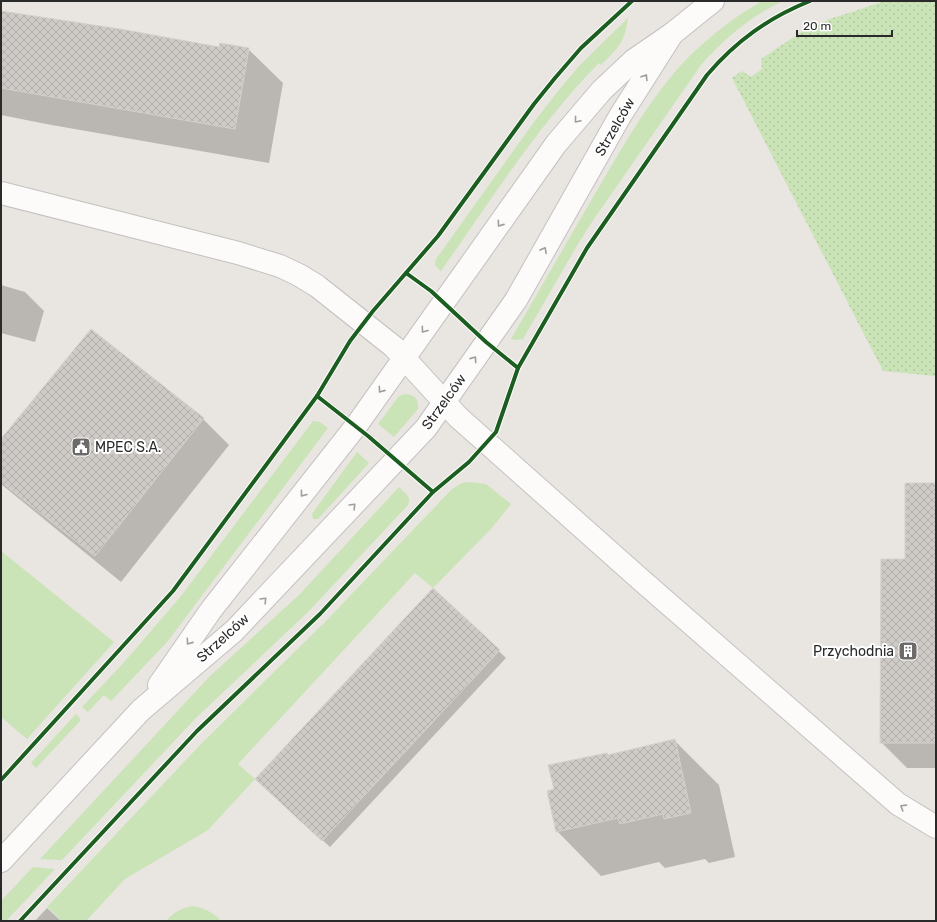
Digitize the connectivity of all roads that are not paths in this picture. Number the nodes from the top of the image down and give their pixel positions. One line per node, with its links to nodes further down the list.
1 (713, 1): 2 (street, Strzelców)
2 (672, 34): 4 (street, Strzelców, one-way to 4); 5 (street, Strzelców, one-way to 2)
3 (1, 193): 4 (street)
4 (403, 358): 5 (street); 6 (street, Strzelców, one-way to 6)
5 (444, 403): 6 (street, Strzelców, one-way to 5); 7 (street, one-way to 5)
6 (141, 710): 8 (street, Strzelców)
7 (936, 827)
8 (1, 861)

